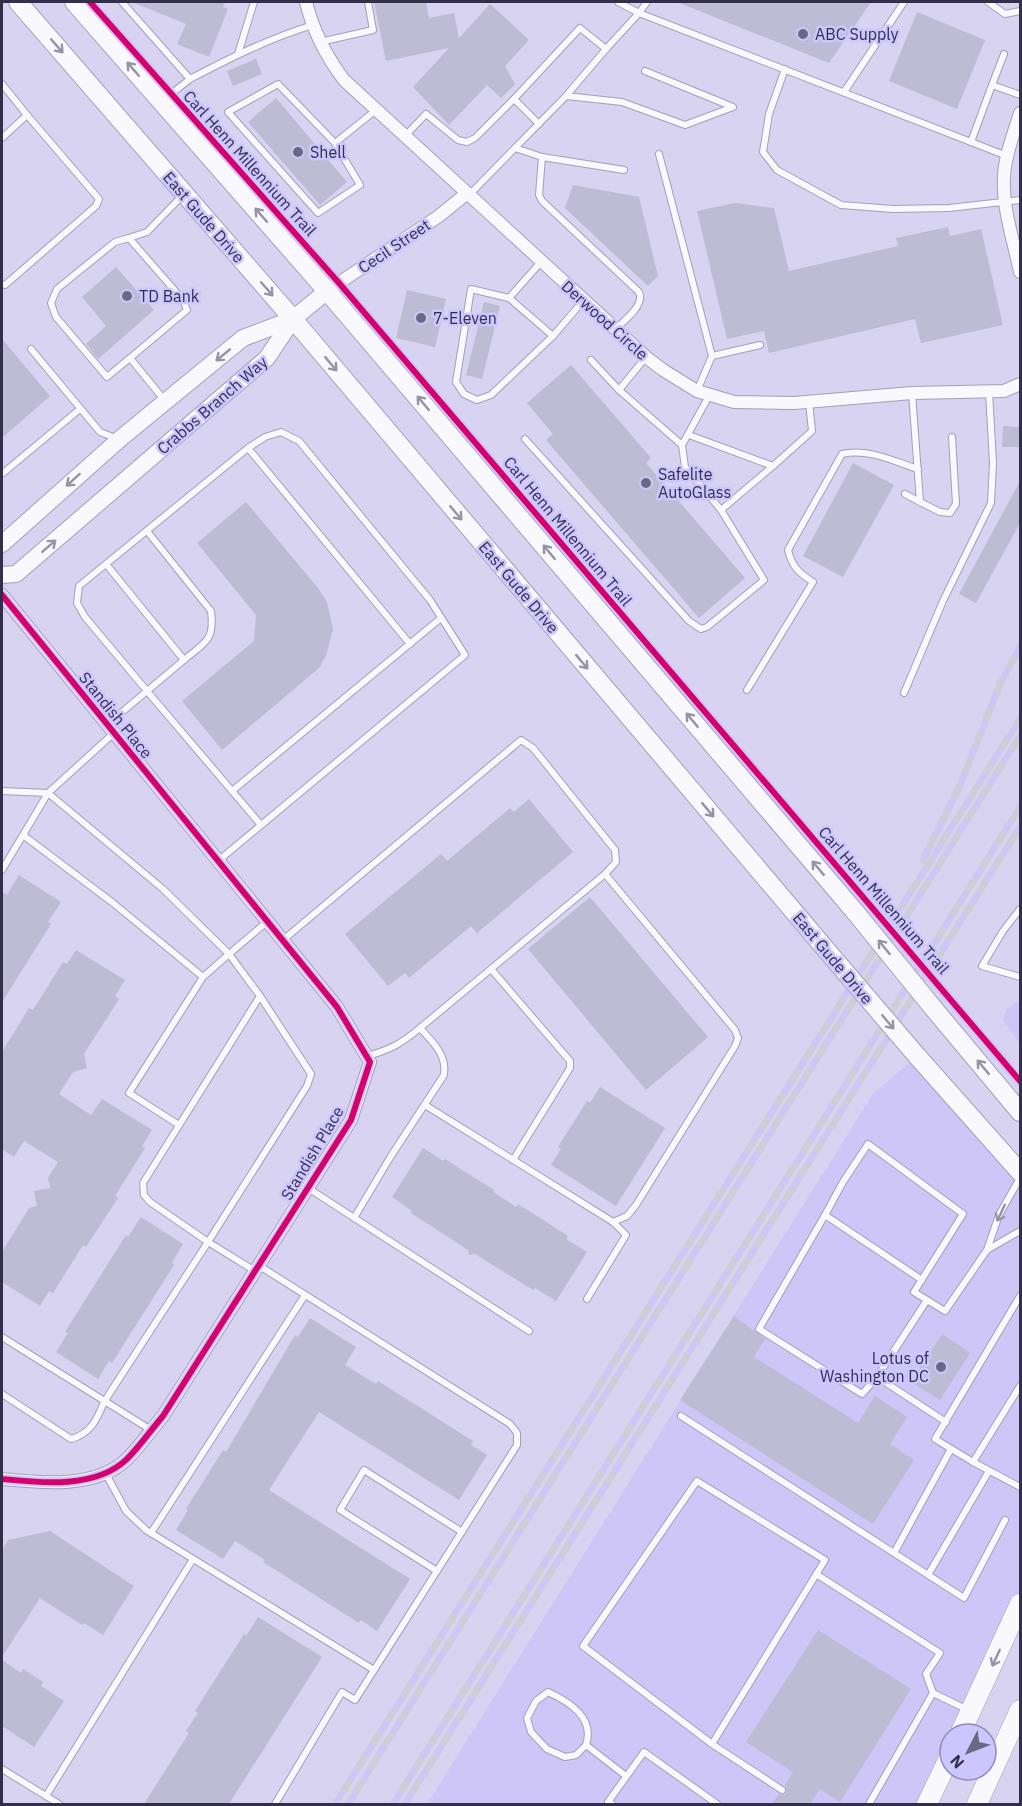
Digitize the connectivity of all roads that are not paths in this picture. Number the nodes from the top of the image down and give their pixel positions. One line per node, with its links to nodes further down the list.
1 (18, 2): 42 (main road, East Gude Drive, one-way to 42)
2 (74, 2): 27 (main road, one-way to 2)
3 (122, 2): 20 (lane)
4 (254, 2): 16 (lane)
5 (306, 2): 13 (street, Derwood Circle)
6 (368, 2): 14 (lane)
7 (618, 2): 12 (lane)
8 (646, 2): 12 (lane)
9 (904, 2): 23 (lane)
10 (988, 2): 11 (lane)
11 (1020, 11)
12 (639, 13): 15 (lane); 18 (lane)
13 (313, 25): 14 (street, Derwood Circle); 16 (lane)
14 (320, 42): 28 (street, Derwood Circle)
15 (606, 49): 25 (lane); 26 (lane)
16 (238, 54): 20 (lane)
17 (1004, 54): 22 (lane)
18 (785, 69): 23 (lane); 45 (lane)
19 (645, 71): 25 (lane)
20 (190, 79): 27 (lane)
21 (2, 84): 30 (lane)
22 (992, 85): 24 (lane); 36 (lane)
23 (844, 92): 36 (lane)
24 (1020, 95)
25 (566, 96): 31 (lane)
26 (514, 99): 31 (lane); 32 (lane)
27 (162, 102): 50 (main road, one-way to 27)
28 (376, 110): 32 (street, Derwood Circle); 35 (lane)
29 (1020, 113): 34 (street)
30 (27, 115): 33 (lane); 49 (lane)
31 (539, 124): 37 (lane)
32 (405, 137): 43 (street, Derwood Circle)
33 (2, 138)
34 (1016, 140): 39 (street)
35 (335, 142): 35 (lane)
36 (971, 142): 39 (lane)
37 (515, 148): 40 (lane); 43 (lane)
38 (659, 154): 58 (lane)
39 (1008, 156): 45 (street)
40 (542, 157): 41 (lane); 54 (lane)
41 (624, 170)
42 (184, 194): 46 (lane); 53 (main road, East Gude Drive, one-way to 53)
43 (467, 195): 47 (street, Derwood Circle); 50 (street, Cecil Street)
44 (1020, 200): 45 (lane)
45 (1006, 202): 48 (street)
46 (129, 238): 60 (lane); 60 (lane)
47 (541, 262): 51 (lane); 52 (street, Derwood Circle)
48 (1020, 272)
49 (2, 284)
50 (327, 291): 53 (street, Cecil Street); 113 (main road, one-way to 50, bridge)
51 (509, 298): 55 (lane); 55 (lane)
52 (583, 301): 54 (street, Derwood Circle); 55 (lane)
53 (293, 319): 67 (street, Crabbs Branch Way, one-way to 67); 85 (street, Crabbs Branch Way, one-way to 53); 116 (main road, East Gude Drive, one-way to 116, bridge)
54 (615, 330): 59 (street, Derwood Circle)
55 (553, 336)
56 (760, 345): 58 (lane)
57 (32, 350): 69 (lane)
58 (712, 356): 65 (lane)
59 (646, 357): 63 (lane); 65 (street, Derwood Circle)
60 (130, 358): 67 (lane)
61 (591, 360): 63 (lane)
62 (1020, 384): 64 (street, Derwood Circle)
63 (619, 390): 74 (lane)
64 (989, 391): 66 (street, Derwood Circle); 92 (lane)
65 (703, 393): 68 (street, Derwood Circle); 70 (lane)
66 (912, 393): 68 (street, Derwood Circle); 77 (lane)
67 (166, 401): 73 (street, Crabbs Branch Way)
68 (809, 402): 76 (lane)
69 (80, 409): 73 (lane); 78 (lane)
70 (689, 435): 74 (lane); 76 (lane)
71 (952, 437): 80 (lane)
72 (525, 439): 81 (lane)
73 (119, 440): 83 (street, Crabbs Branch Way, one-way to 83)
74 (682, 445): 81 (lane)
75 (248, 448): 82 (lane); 87 (lane); 88 (lane)
76 (773, 466): 81 (lane)
77 (918, 469): 80 (lane); 90 (lane)
78 (2, 474)
79 (905, 494): 80 (lane)
80 (920, 502)
81 (721, 510)
82 (147, 531): 84 (lane); 89 (lane)
83 (2, 544)
84 (106, 564): 89 (lane); 91 (lane)
85 (2, 575)
86 (2, 595): 93 (street, Standish Place)
87 (441, 618): 88 (lane); 97 (lane)
88 (410, 644): 95 (lane)
89 (184, 660): 91 (lane)
90 (747, 690)
91 (147, 691): 93 (lane); 95 (lane)
92 (904, 693)
93 (111, 729): 96 (lane); 99 (street, Standish Place)
94 (2, 791): 96 (lane)
95 (232, 791): 97 (lane)
96 (48, 793): 98 (lane); 105 (lane)
97 (261, 825): 99 (lane)
98 (23, 836): 100 (lane); 107 (lane)
99 (218, 862): 103 (street, Standish Place)
100 (2, 870)
101 (605, 874): 104 (lane); 106 (lane); 121 (lane)
102 (1020, 909): 108 (lane)
103 (268, 921): 104 (street, Standish Place); 105 (lane)
104 (283, 940): 111 (street, Standish Place)
105 (229, 954): 107 (lane); 109 (lane)
106 (491, 969): 110 (lane); 115 (lane)
107 (203, 977): 114 (lane)
108 (1020, 977)
109 (260, 996): 114 (lane); 123 (lane)
110 (420, 1028): 111 (lane); 112 (lane)
111 (367, 1056): 118 (street, Standish Place)
112 (425, 1105): 115 (lane); 120 (lane)
113 (1020, 1112)
114 (179, 1125): 123 (lane)
115 (513, 1160): 121 (lane)
116 (1020, 1172)
117 (1020, 1178): 124 (lane, one-way to 124)
118 (308, 1188): 120 (lane); 125 (street, Standish Place)
119 (825, 1215): 126 (lane); 126 (lane); 133 (lane)
120 (354, 1218): 131 (lane)
121 (613, 1222): 129 (lane)
122 (1020, 1231): 124 (lane)
123 (208, 1242): 125 (lane); 136 (lane)
124 (987, 1250): 130 (lane)
125 (257, 1268): 127 (lane); 139 (street, Standish Place)
126 (922, 1280): 130 (lane)
127 (305, 1295): 147 (lane); 148 (lane)
128 (1020, 1296): 138 (lane)
129 (587, 1299)
130 (927, 1300): 133 (lane)
131 (529, 1331)
132 (2, 1337): 136 (lane)
133 (877, 1377): 138 (lane)
134 (1020, 1386): 141 (lane)
135 (2, 1394): 136 (lane)
136 (104, 1402): 139 (lane)
137 (681, 1416): 149 (lane)
138 (946, 1422): 140 (lane)
139 (151, 1430): 143 (street, Standish Place)
140 (951, 1449): 141 (lane); 149 (lane)
141 (973, 1462): 142 (lane)
142 (989, 1471): 145 (lane); 153 (lane)
143 (106, 1473): 144 (street, Standish Place); 148 (lane)
144 (2, 1479)
145 (1020, 1487)
146 (1005, 1520): 153 (lane)
147 (462, 1532): 151 (lane); 151 (lane)
148 (151, 1533): 150 (lane)
149 (894, 1553): 153 (lane)
150 (193, 1559): 155 (lane); 166 (lane)
151 (437, 1571): 155 (lane)
152 (816, 1574): 156 (lane); 160 (lane); 160 (lane)
153 (928, 1575)
154 (1020, 1605): 158 (main road, one-way to 158)
155 (374, 1670): 168 (lane)
156 (933, 1693): 158 (lane); 171 (lane)
157 (1020, 1710): 173 (main road)
158 (971, 1711): 159 (main road)
159 (966, 1722)
160 (712, 1744): 165 (lane)
161 (586, 1745): 161 (lane); 163 (lane)
162 (2, 1768): 166 (lane)
163 (626, 1776): 169 (lane); 170 (lane)
164 (938, 1781): 172 (main road)
165 (782, 1790)
166 (46, 1796): 167 (lane)
167 (59, 1804)
168 (275, 1804)
169 (612, 1804)
170 (717, 1804)
171 (869, 1804)
172 (927, 1804)
173 (977, 1804)

